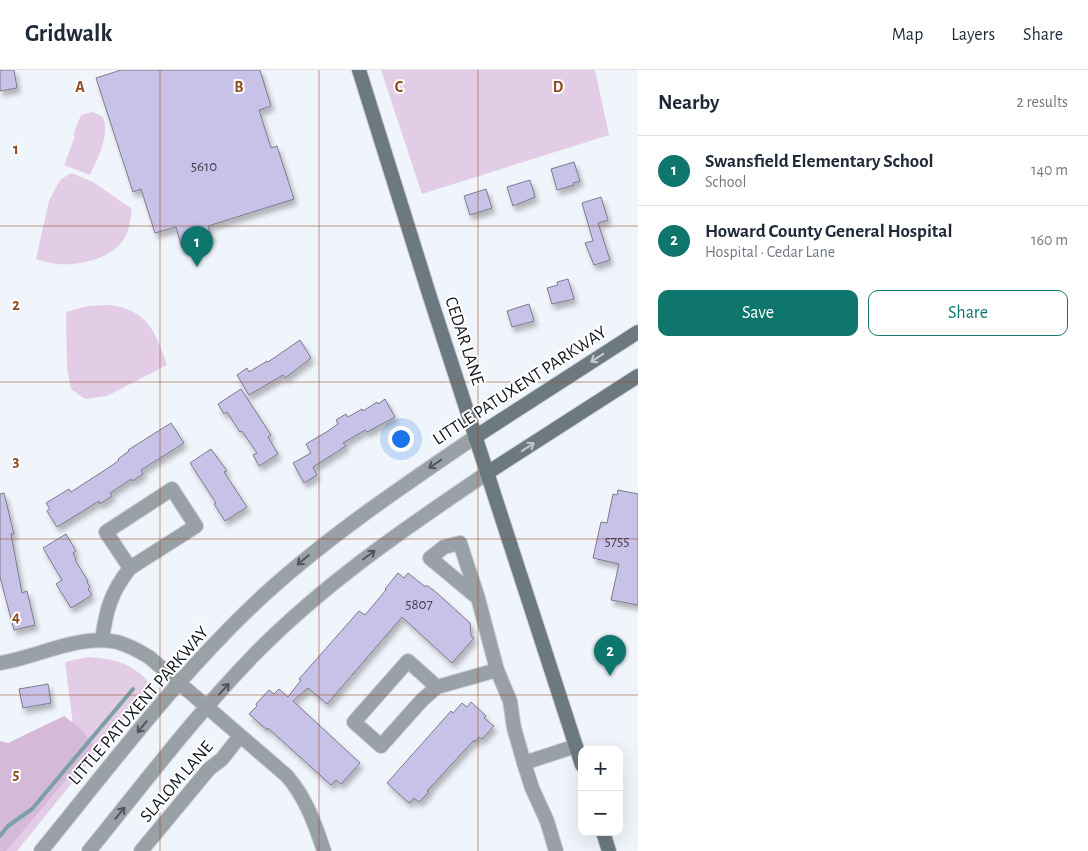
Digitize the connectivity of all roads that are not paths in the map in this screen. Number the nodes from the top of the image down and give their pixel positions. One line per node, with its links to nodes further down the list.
1 (359, 70): 4 (main road, CEDAR LANE)
2 (638, 332): 4 (main road, LITTLE PATUXENT PARKWAY, one-way to 4)
3 (638, 376): 5 (main road, one-way to 3)
4 (475, 437): 5 (main road, CEDAR LANE); 11 (street, LITTLE PATUXENT PARKWAY, one-way to 11)
5 (487, 474): 13 (street, one-way to 5); 15 (main road, CEDAR LANE)
6 (130, 568): 6 (street); 8 (street)
7 (478, 598): 10 (street)
8 (102, 640): 9 (street); 11 (street)
9 (0, 663)
10 (497, 670): 12 (street); 17 (street)
11 (178, 683): 13 (street); 19 (street, LITTLE PATUXENT PARKWAY, one-way to 19)
12 (437, 687): 12 (street)
13 (207, 707): 14 (street); 20 (street, one-way to 13)
14 (240, 736): 21 (street, SLALOM LANE); 22 (street)
15 (576, 746): 16 (main road, CEDAR LANE); 17 (street)
16 (578, 752)
17 (524, 763): 23 (street)
18 (604, 836): 24 (main road)
19 (41, 851)
20 (89, 851)
21 (141, 851)
22 (324, 851)
23 (556, 851)
24 (609, 851)

